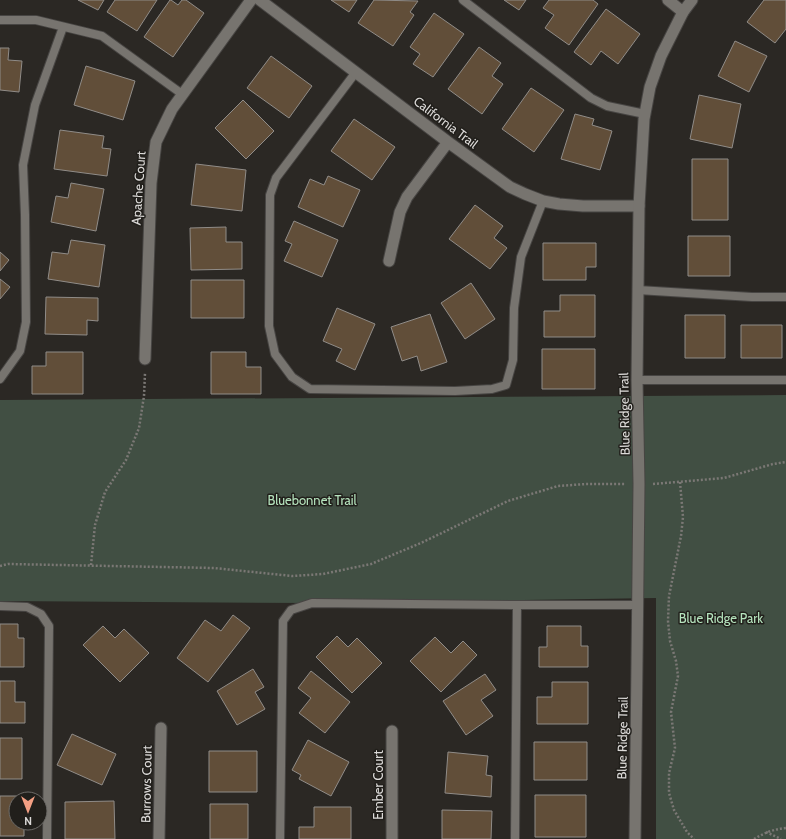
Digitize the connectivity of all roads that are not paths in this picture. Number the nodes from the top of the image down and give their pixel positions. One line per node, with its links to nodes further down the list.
1 (251, 0): 10 (street, Apache Court)
2 (260, 0): 9 (street, California Trail)
3 (463, 0): 11 (lane)
4 (668, 0): 6 (street)
5 (692, 0): 6 (street, Blue Ridge Trail)
6 (683, 12): 11 (street, Blue Ridge Trail)
7 (0, 20): 8 (lane)
8 (63, 27): 10 (lane); 19 (lane)
9 (356, 72): 12 (street, California Trail); 13 (lane)
10 (182, 94): 18 (street, Apache Court)
11 (645, 114): 14 (street, Blue Ridge Trail)
12 (448, 142): 13 (street, California Trail); 15 (street)
13 (544, 201): 14 (street, California Trail)
14 (639, 206): 16 (street, Blue Ridge Trail)
15 (389, 262)
16 (638, 290): 17 (lane); 20 (street, Blue Ridge Trail)
17 (786, 297)
18 (145, 359)
19 (0, 379)
20 (636, 380): 21 (lane); 23 (street, Blue Ridge Trail)
21 (786, 380)
22 (517, 605): 23 (lane); 29 (lane); 31 (lane)
23 (638, 605): 32 (street, Blue Ridge Trail)
24 (0, 606): 27 (lane)
25 (161, 728): 28 (street, Burrows Court)
26 (392, 731): 30 (street, Ember Court)
27 (47, 839)
28 (159, 839)
29 (280, 839)
30 (392, 839)
31 (515, 839)
32 (634, 839)

